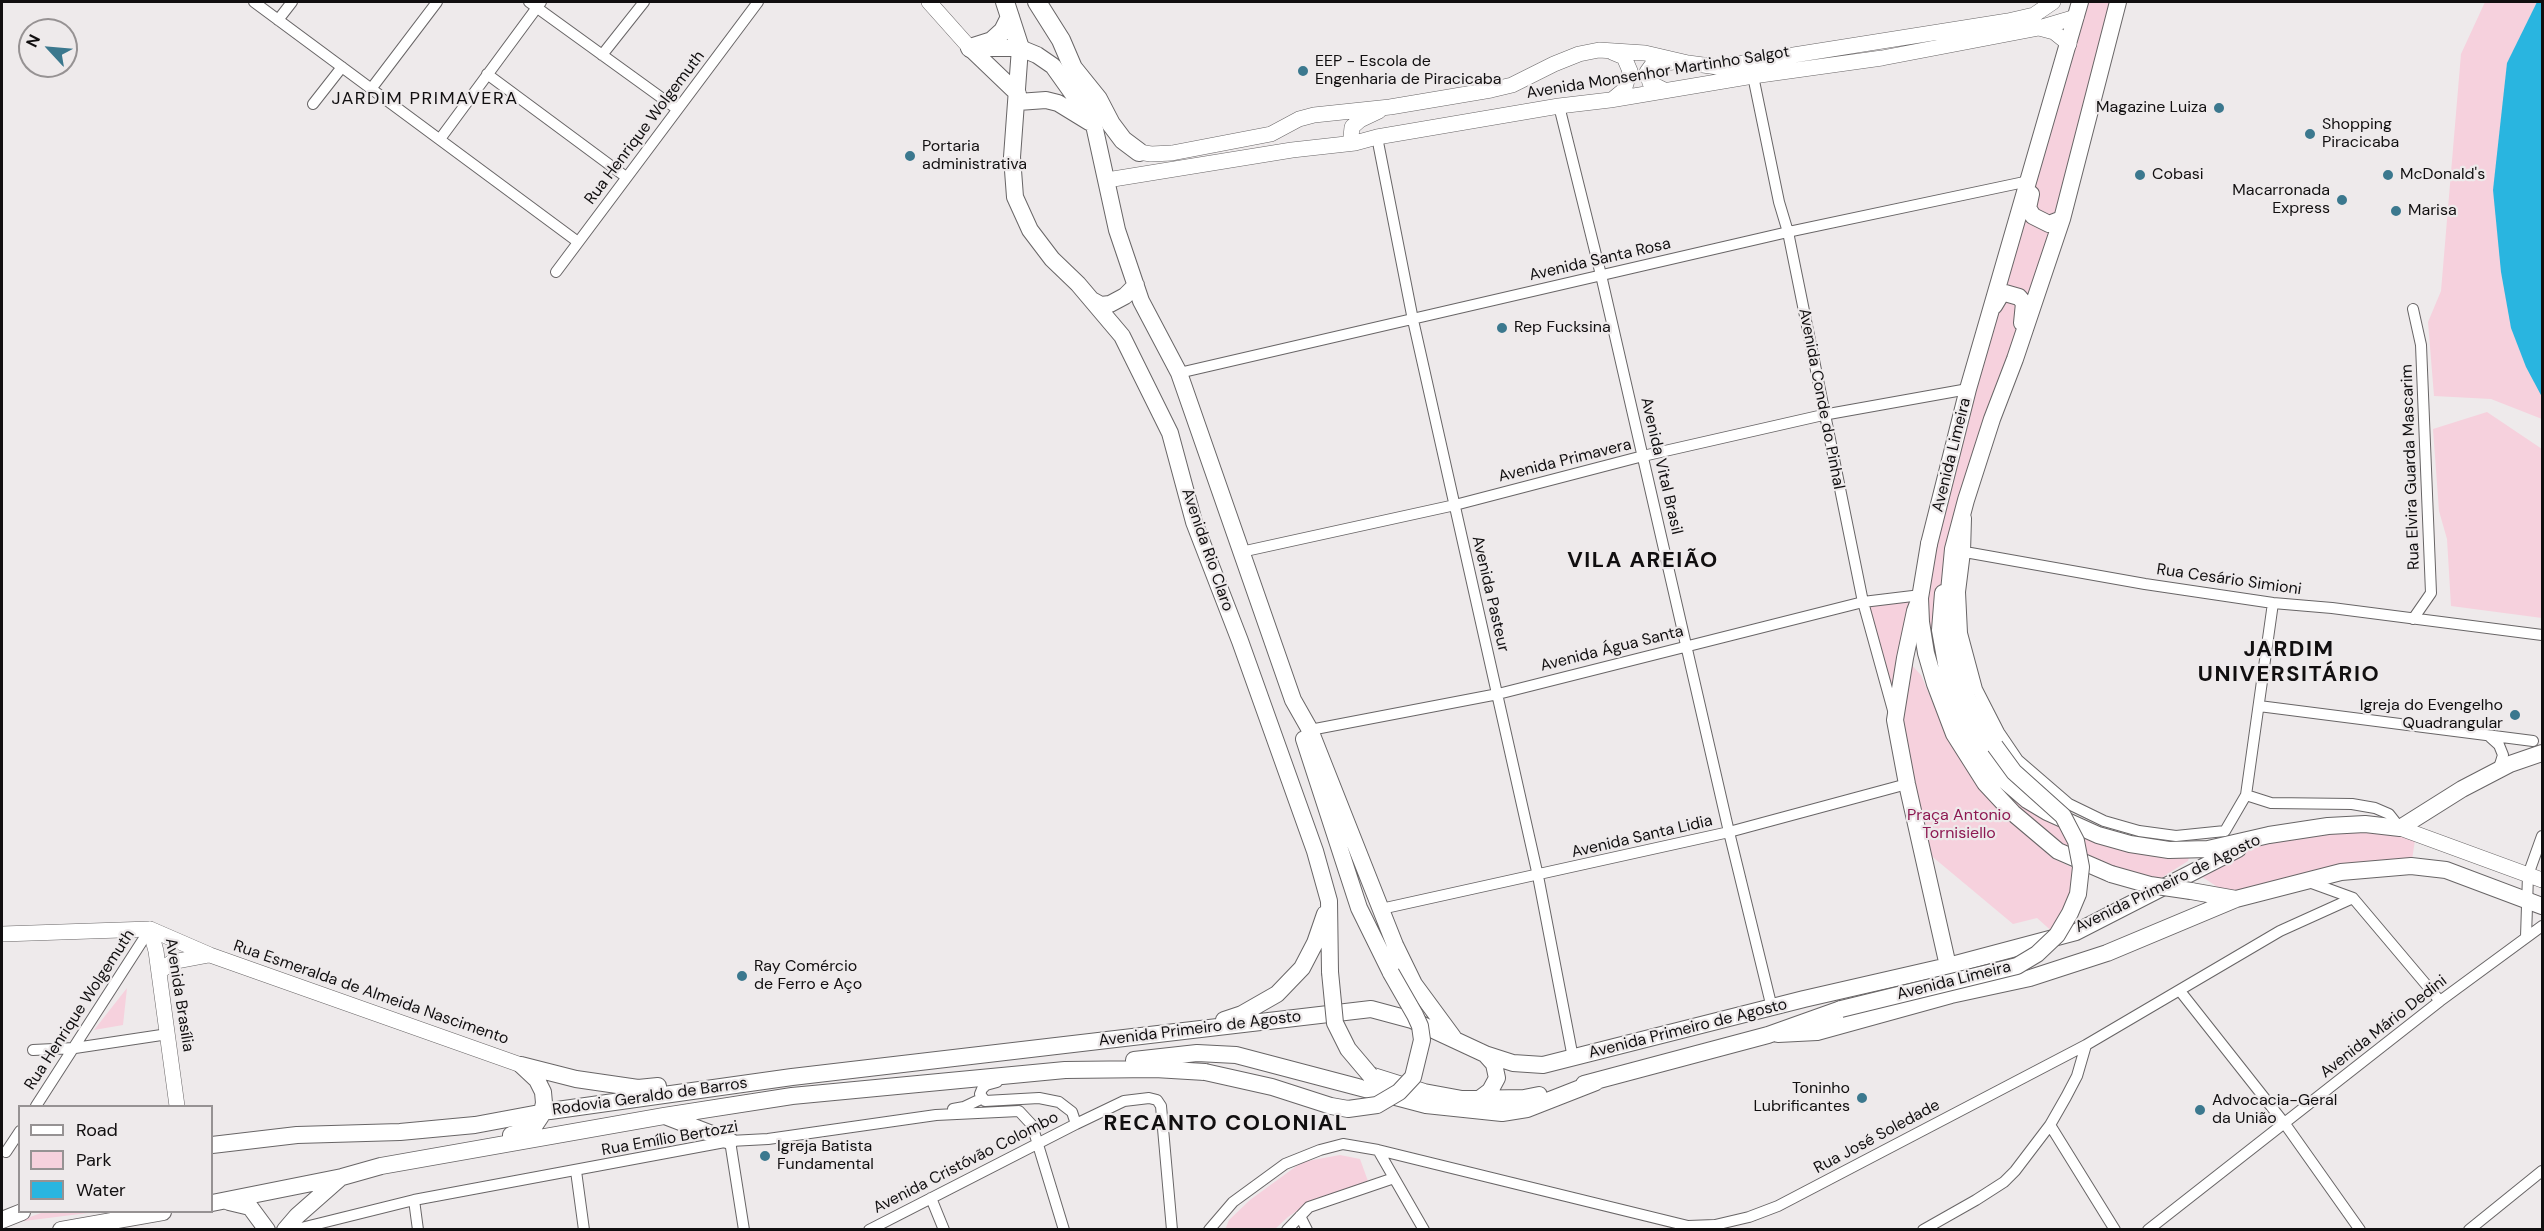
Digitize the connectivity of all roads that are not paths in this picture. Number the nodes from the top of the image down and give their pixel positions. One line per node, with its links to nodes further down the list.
1 (254, 2): 14 (street)
2 (292, 2): 14 (street)
3 (437, 2): 28 (street)
4 (644, 2): 21 (street)
5 (758, 2): 35 (street, Rua Henrique Wolgemuth)
6 (929, 2): 18 (main road)
7 (1037, 2): 25 (highway)
8 (2053, 2): 16 (main road, Avenida Monsenhor Martinho Salgot)
9 (2090, 2): 13 (main road)
10 (2118, 2): 45 (main road, Avenida Limeira)
11 (536, 4): 21 (street); 26 (street)
12 (1008, 9): 18 (highway); 19 (highway)
13 (2078, 9): 15 (main road, Avenida Monsenhor Martinho Salgot); 17 (main road, Avenida Limeira)
14 (278, 20): 24 (street)
15 (2039, 28): 17 (main road); 22 (main road, Avenida Monsenhor Martinho Salgot)
16 (1880, 40): 22 (main road); 23 (main road, Avenida Monsenhor Martinho Salgot)
17 (2069, 44): 37 (main road, Avenida Limeira)
18 (970, 48): 19 (main road); 30 (main road)
19 (1020, 48): 30 (main road, Avenida Rio Claro); 36 (main road)
20 (1612, 52): 23 (main road, Avenida Monsenhor Martinho Salgot); 31 (main road); 34 (main road, Avenida Monsenhor Martinho Salgot)
21 (602, 55): 35 (street)
22 (1882, 58): 27 (main road, Avenida Monsenhor Martinho Salgot)
23 (1688, 63): 29 (main road)
24 (342, 67): 28 (street); 32 (street)
25 (1073, 68): 36 (main road, Avenida Rio Claro); 41 (highway)
26 (487, 74): 39 (street); 42 (street)
27 (1753, 76): 29 (main road, Avenida Monsenhor Martinho Salgot); 46 (street, Avenida Conde do Pinhal)
28 (371, 89): 39 (street)
29 (1664, 90): 31 (main road, Avenida Monsenhor Martinho Salgot)
30 (1018, 98): 36 (main road); 51 (main road, Avenida Rio Claro)
31 (1610, 100): 33 (main road, Avenida Monsenhor Martinho Salgot)
32 (313, 104)
33 (1559, 106): 38 (main road, Avenida Monsenhor Martinho Salgot); 49 (street, Avenida Vital Brasil)
34 (1390, 107): 40 (main road); 41 (main road, Avenida Monsenhor Martinho Salgot)
35 (677, 109): 42 (street, Rua Henrique Wolgemuth)
36 (1094, 125): 41 (main road); 43 (main road, Avenida Rio Claro)
37 (2044, 134): 44 (main road, Avenida Limeira); 45 (main road)
38 (1377, 137): 40 (main road, Avenida Monsenhor Martinho Salgot); 54 (street, Avenida Pasteur)
39 (440, 139): 47 (street)
40 (1355, 143): 43 (main road, Avenida Monsenhor Martinho Salgot)
41 (1139, 152)
42 (626, 177): 47 (street, Rua Henrique Wolgemuth)
43 (1107, 180): 50 (main road, Avenida Rio Claro)
44 (2029, 181): 46 (street, Avenida Santa Rosa); 52 (main road, Avenida Limeira)
45 (2062, 219): 55 (main road, Avenida Limeira)
46 (1788, 232): 49 (street, Avenida Santa Rosa); 58 (street, Avenida Conde do Pinhal)
47 (578, 242): 48 (street, Rua Henrique Wolgemuth)
48 (556, 272)
49 (1601, 275): 54 (street, Avenida Santa Rosa); 59 (street, Avenida Vital Brasil)
50 (1136, 285): 51 (main road); 56 (main road, Avenida Rio Claro)
51 (1092, 300): 88 (main road, Avenida Rio Claro)
52 (1993, 308): 55 (main road); 57 (main road, Avenida Limeira)
53 (2413, 309): 66 (street, Rua Elvira Guarda Mascarim)
54 (1413, 320): 56 (street, Avenida Santa Rosa); 60 (street, Avenida Pasteur)
55 (2015, 359): 61 (main road, Avenida Limeira)
56 (1179, 373): 62 (main road, Avenida Rio Claro)
57 (1968, 389): 58 (street, Avenida Primavera); 63 (main road, Avenida Limeira)
58 (1824, 415): 59 (street, Avenida Primavera); 64 (street, Avenida Conde do Pinhal)
59 (1644, 456): 60 (street, Avenida Primavera); 68 (street, Avenida Vital Brasil)
60 (1455, 505): 62 (street, Avenida Primavera); 69 (street, Avenida Pasteur)
61 (1959, 550): 65 (street, Rua Cesário Simioni); 78 (street); 81 (main road, Avenida Limeira); 103 (main road, Avenida Limeira, bridge)
62 (1241, 552): 70 (main road, Avenida Rio Claro)
63 (1921, 596): 64 (street, Avenida Água Santa); 72 (main road, Avenida Conde do Pinhal); 87 (main road, Avenida Limeira, bridge)
64 (1863, 602): 68 (street, Avenida Água Santa); 72 (street, Avenida Conde do Pinhal)
65 (2273, 603): 66 (street, Rua Cesário Simioni); 71 (street)
66 (2413, 620): 67 (street, Rua Cesário Simioni)
67 (2542, 635)
68 (1687, 646): 69 (street, Avenida Água Santa); 80 (street, Avenida Vital Brasil)
69 (1498, 694): 73 (street, Avenida Água Santa); 83 (street, Avenida Pasteur)
70 (1293, 700): 73 (main road, Avenida Rio Claro); 112 (main road, bridge)
71 (2259, 706): 74 (street); 78 (street)
72 (1895, 720): 77 (main road, Avenida Conde do Pinhal)
73 (1310, 730): 90 (main road, Avenida Rio Claro)
74 (2489, 736): 75 (street); 76 (street)
75 (2538, 747): 76 (main road)
76 (2498, 771): 79 (main road)
77 (1907, 784): 80 (street, Avenida Santa Lidia); 96 (main road, Avenida Conde do Pinhal)
78 (2246, 795): 79 (street)
79 (2400, 828): 81 (main road); 84 (main road)
80 (1729, 832): 83 (street, Avenida Santa Lidia); 100 (street, Avenida Vital Brasil)
81 (2268, 835): 96 (main road, Avenida Primeiro de Agosto)
82 (2542, 836): 84 (street)
83 (1538, 876): 90 (street, Avenida Santa Lidia); 110 (street, Avenida Pasteur)
84 (2535, 877): 89 (street)
85 (2309, 882): 86 (street); 87 (main road); 89 (main road)
86 (2353, 898): 98 (street, Rua José Soledade); 99 (street)
87 (2236, 899): 103 (main road, Avenida Primeiro de Agosto)
88 (1329, 901): 101 (main road); 114 (main road, Avenida Rio Claro, bridge)
89 (2535, 903): 94 (street)
90 (1381, 909): 104 (main road, Avenida Rio Claro)
91 (2542, 926): 94 (street, Avenida Mário Dedini)
92 (150, 929): 93 (main road, Avenida Brasília); 95 (main road, Rua Esmeralda de Almeida Nascimento); 97 (main road, Avenida Brasília); 107 (street, Rua Henrique Wolgemuth)
93 (2, 934)
94 (2526, 937): 99 (street, Avenida Mário Dedini)
95 (210, 955): 97 (main road, Rua Esmeralda de Almeida Nascimento); 111 (main road, Rua Esmeralda de Almeida Nascimento)
96 (1948, 966): 100 (main road, Avenida Primeiro de Agosto)
97 (159, 972): 102 (main road, Avenida Brasília)
98 (2180, 991): 106 (street, Rua José Soledade); 127 (street)
99 (2440, 1001): 127 (street, Avenida Mário Dedini)
100 (1772, 1008): 110 (main road, Avenida Primeiro de Agosto)
101 (1198, 1030): 104 (main road, Avenida Primeiro de Agosto); 105 (main road, Avenida Primeiro de Agosto)
102 (168, 1034): 107 (street); 121 (main road, Avenida Brasília)
103 (1768, 1035): 116 (main road, Avenida Primeiro de Agosto)
104 (1455, 1040): 109 (main road, Avenida Primeiro de Agosto)
105 (1089, 1043): 115 (main road, Rodovia Geraldo de Barros)
106 (2086, 1045): 128 (street); 133 (street, Rua José Soledade)
107 (75, 1048): 108 (street); 120 (street, Rua Henrique Wolgemuth)
108 (33, 1050)
109 (1485, 1054): 110 (main road, Avenida Primeiro de Agosto); 119 (main road)
110 (1573, 1059)
111 (521, 1065): 115 (main road); 122 (main road)
112 (1065, 1070): 113 (main road, Rodovia Geraldo de Barros); 116 (main road, Avenida Primeiro de Agosto)
113 (1028, 1073): 117 (street); 124 (main road, Rodovia Geraldo de Barros)
114 (1370, 1075): 119 (main road, Avenida Primeiro de Agosto)
115 (792, 1077): 122 (main road, Rodovia Geraldo de Barros)
116 (1596, 1082): 119 (main road, Avenida Primeiro de Agosto)
117 (983, 1098): 118 (street); 123 (street)
118 (1039, 1098): 125 (street); 126 (street)
119 (1478, 1100)
120 (37, 1105)
121 (177, 1105)
122 (542, 1113): 132 (main road, Rodovia Geraldo de Barros); 135 (main road)
123 (936, 1115): 125 (street, Rua Emílio Bertozzi); 130 (street, Rua Emílio Bertozzi)
124 (664, 1116): 130 (main road); 135 (main road, Rodovia Geraldo de Barros)
125 (1027, 1117): 131 (street)
126 (1076, 1124): 131 (street, Avenida Cristóvão Colombo); 157 (street, Avenida Cristóvão Colombo)
127 (2285, 1124): 164 (street, Avenida Mário Dedini); 165 (street)
128 (2050, 1125): 162 (street); 163 (street)
129 (18, 1134): 134 (street)
130 (730, 1141): 136 (street, Rua Emílio Bertozzi); 153 (street)
131 (1038, 1143): 140 (street, Avenida Cristóvão Colombo); 156 (street)
132 (213, 1145)
133 (1378, 1150): 139 (street); 158 (street, Rua José Soledade)
134 (4, 1152)
135 (381, 1166): 138 (main road, Rodovia Geraldo de Barros)
136 (576, 1171): 142 (street, Rua Emílio Bertozzi); 152 (street)
137 (2542, 1171): 166 (street)
138 (342, 1177): 141 (main road, Rodovia Geraldo de Barros); 149 (main road)
139 (1394, 1178): 145 (street); 161 (street)
140 (931, 1198): 154 (street, Avenida Cristóvão Colombo); 155 (street)
141 (215, 1199): 148 (main road)
142 (414, 1200): 150 (street, Rua Emílio Bertozzi); 151 (street)
143 (20, 1213): 146 (main road)
144 (157, 1213): 147 (main road)
145 (1300, 1216): 159 (street); 160 (street)
146 (2, 1220)
147 (61, 1230)
148 (267, 1230)
149 (285, 1230)
150 (293, 1230)
151 (418, 1230)
152 (584, 1230)
153 (744, 1230)
154 (869, 1230)
155 (944, 1230)
156 (1064, 1230)
157 (1172, 1230)
158 (1209, 1230)
159 (1287, 1230)
160 (1307, 1230)
161 (1424, 1230)
162 (1923, 1230)
163 (2115, 1230)
164 (2148, 1230)
165 (2360, 1230)
166 (2469, 1230)

